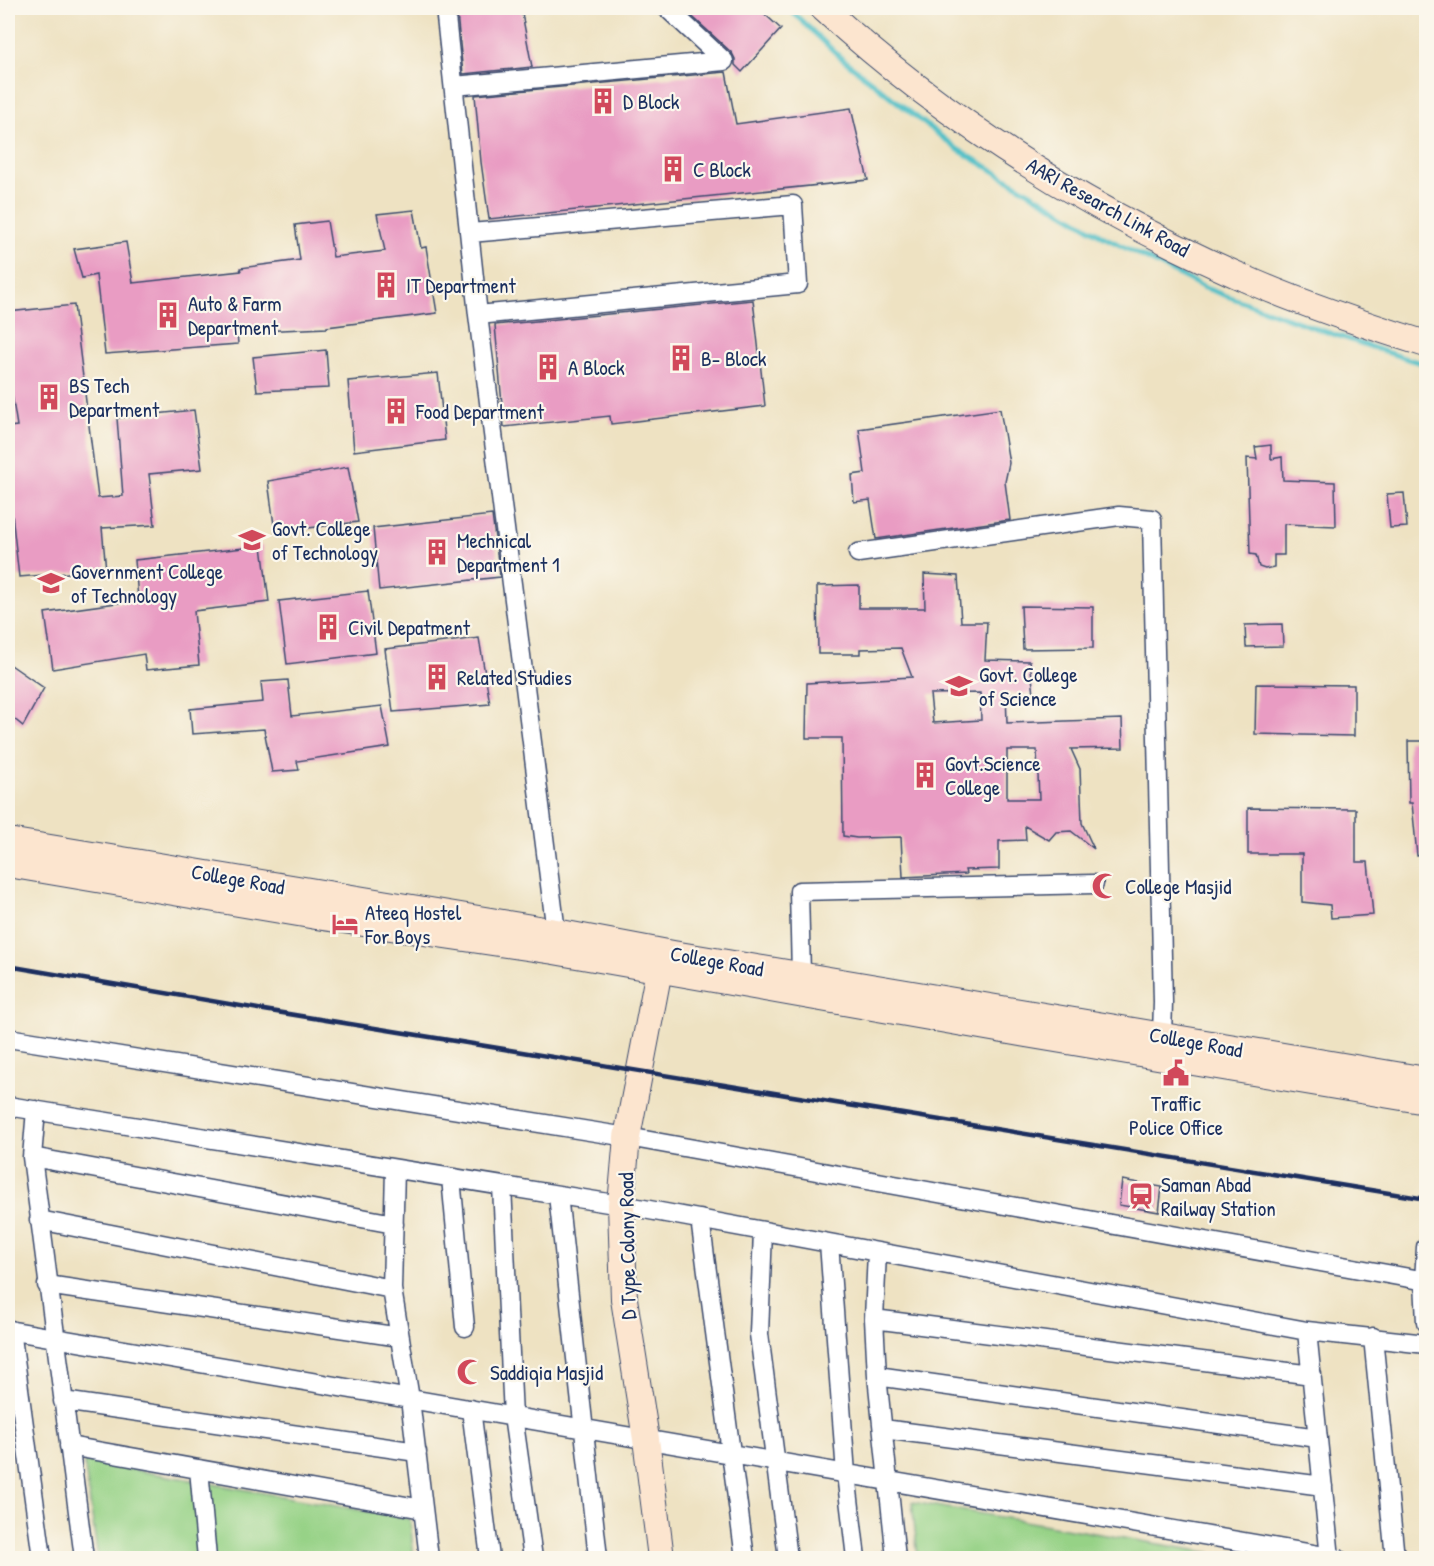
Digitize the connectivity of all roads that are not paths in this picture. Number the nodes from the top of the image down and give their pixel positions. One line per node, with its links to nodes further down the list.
1 (445, 8): 4 (street)
2 (667, 8): 4 (street)
3 (823, 8): 7 (main road, AARI Research Link Road)
4 (454, 86): 5 (street)
5 (470, 233): 6 (street); 6 (street)
6 (478, 315): 12 (street)
7 (1426, 344)
8 (858, 553): 15 (street)
9 (8, 841): 12 (main road, College Road)
10 (8, 864): 13 (main road, College Road)
11 (1094, 884): 14 (street)
12 (556, 932): 14 (main road, College Road)
13 (664, 971): 18 (main road, College Road); 21 (main road, D Type Colony Road)
14 (801, 975): 15 (main road, College Road)
15 (1162, 1036): 17 (main road, College Road)
16 (8, 1038): 21 (street)
17 (1426, 1080)
18 (1426, 1101)
19 (8, 1106): 20 (street)
20 (36, 1110): 22 (street); 23 (street)
21 (633, 1138): 27 (main road, D Type Colony Road); 35 (street)
22 (32, 1158): 28 (street); 30 (street)
23 (395, 1169): 24 (street); 30 (street)
24 (452, 1178): 25 (street); 40 (street)
25 (502, 1186): 26 (street); 52 (street)
26 (558, 1195): 27 (street); 53 (street)
27 (627, 1206): 29 (street); 56 (main road, D Type Colony Road)
28 (39, 1220): 36 (street); 37 (street)
29 (700, 1220): 31 (street); 59 (street)
30 (393, 1224): 37 (street)
31 (762, 1231): 32 (street); 60 (street)
32 (829, 1243): 34 (street); 62 (street)
33 (1426, 1247): 35 (street)
34 (877, 1252): 38 (street); 42 (street)
35 (1425, 1281): 39 (street)
36 (47, 1285): 43 (street); 45 (street)
37 (392, 1289): 43 (street)
38 (874, 1319): 47 (street); 48 (street)
39 (1426, 1322)
40 (465, 1328)
41 (9, 1330): 45 (street); 68 (street)
42 (1307, 1330): 44 (street); 47 (street)
43 (400, 1337): 49 (street)
44 (1373, 1337): 46 (street); 83 (street)
45 (54, 1338): 49 (street); 50 (street)
46 (1426, 1344)
47 (1312, 1375): 55 (street)
48 (877, 1376): 54 (street); 55 (street)
49 (410, 1399): 51 (street); 58 (street)
50 (63, 1401): 57 (street); 58 (street)
51 (471, 1409): 52 (street); 72 (street)
52 (513, 1416): 53 (street); 73 (street)
53 (583, 1428): 56 (street); 74 (street)
54 (883, 1429): 63 (street); 64 (street)
55 (1318, 1438): 64 (street)
56 (651, 1440): 59 (street); 75 (main road, D Type Colony Road); 76 (main road, D Type Colony Road)
57 (69, 1446): 61 (street); 69 (street)
58 (417, 1452): 65 (street)
59 (731, 1455): 60 (street); 77 (street)
60 (776, 1461): 62 (street); 78 (street)
61 (199, 1469): 65 (street); 70 (street)
62 (846, 1474): 63 (street); 79 (street)
63 (887, 1481): 66 (street); 80 (street)
64 (1323, 1486): 82 (street)
65 (423, 1509): 71 (street)
66 (1227, 1540): 67 (street); 81 (street)
67 (1288, 1554): 82 (street)
68 (42, 1558)
69 (84, 1558)
70 (207, 1558)
71 (429, 1558)
72 (490, 1558)
73 (533, 1558)
74 (598, 1558)
75 (661, 1558)
76 (673, 1558)
77 (745, 1558)
78 (788, 1558)
79 (856, 1558)
80 (896, 1558)
81 (1229, 1558)
82 (1332, 1558)
83 (1395, 1558)

